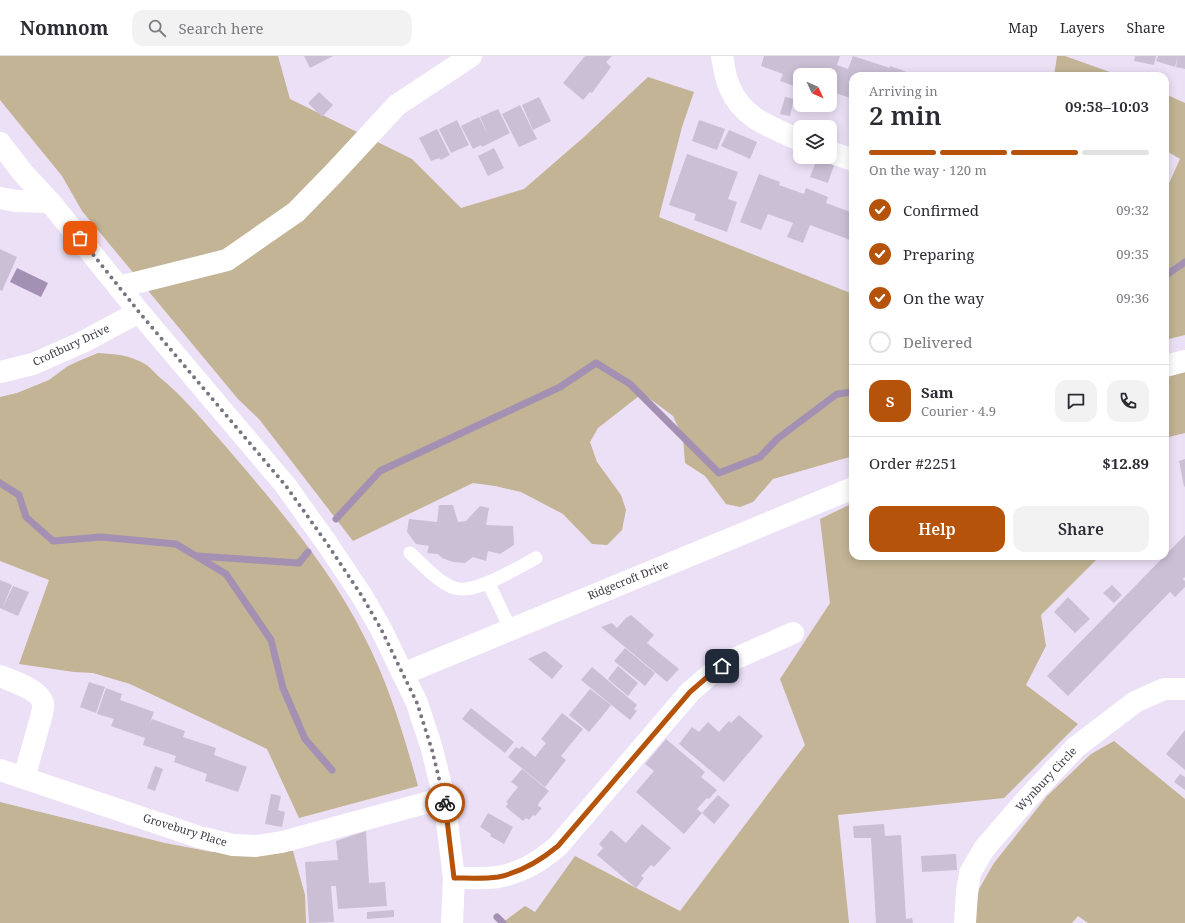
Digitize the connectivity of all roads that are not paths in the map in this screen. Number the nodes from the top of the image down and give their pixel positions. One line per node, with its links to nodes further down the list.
1 (471, 56): 9 (street)
2 (722, 56): 3 (street)
3 (793, 137)
4 (0, 144): 8 (street)
5 (837, 154): 6 (street)
6 (849, 159)
7 (0, 198): 8 (street)
8 (50, 202): 9 (street)
9 (119, 287): 10 (street)
10 (139, 312): 13 (street, Croftbury Drive); 20 (street)
11 (1185, 360): 12 (street)
12 (1169, 365)
13 (0, 372)
14 (849, 490): 18 (street, Ridgecroft Drive)
15 (410, 553): 17 (lane)
16 (536, 558): 17 (lane)
17 (488, 582): 18 (lane)
18 (510, 628): 20 (street, Ridgecroft Drive)
19 (793, 633): 26 (street)
20 (403, 674): 25 (street)
21 (0, 676): 24 (street)
22 (1185, 689): 28 (street, Wynbury Circle)
23 (0, 770): 24 (street, Grovebury Place)
24 (24, 778): 25 (street, Grovebury Place)
25 (444, 798): 26 (street)
26 (454, 878): 27 (street)
27 (452, 923)
28 (965, 923)

